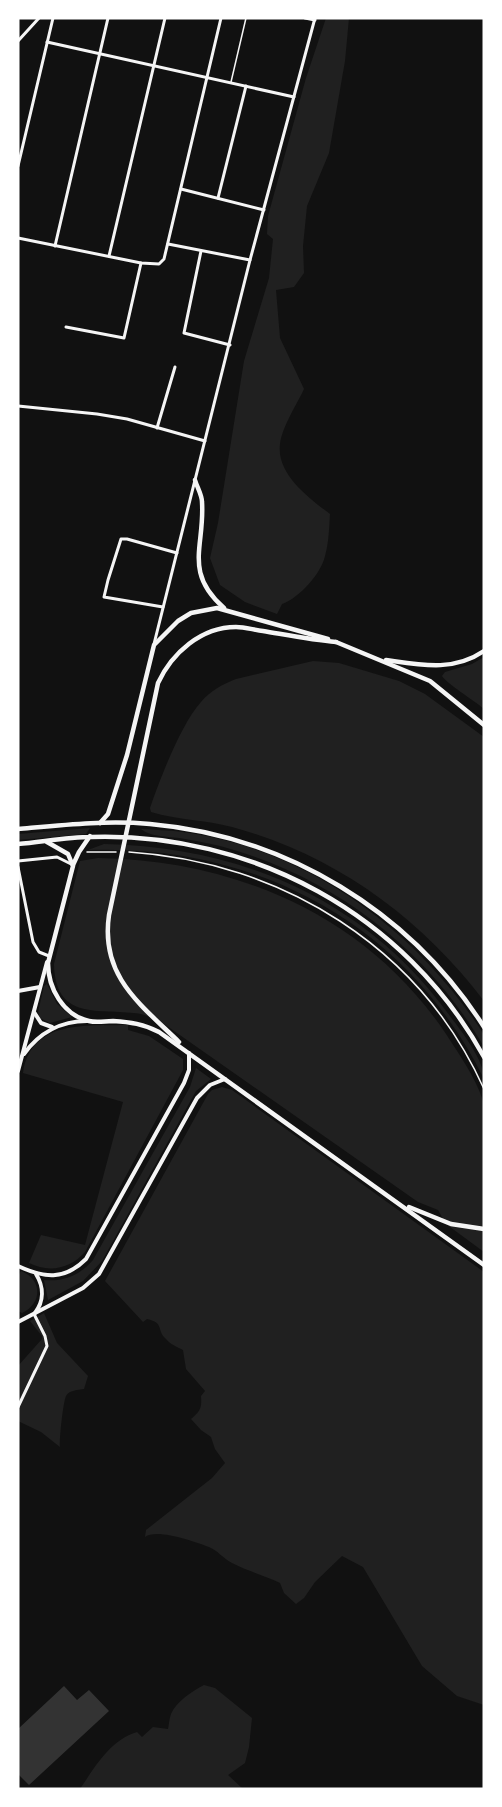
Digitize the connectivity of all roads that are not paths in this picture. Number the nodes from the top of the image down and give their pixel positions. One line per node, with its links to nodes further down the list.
1 (39, 18): 9 (street)
2 (53, 18): 10 (street)
3 (108, 18): 11 (street)
4 (165, 18): 12 (street)
5 (221, 18): 13 (street)
6 (246, 18): 14 (lane)
7 (305, 18): 8 (street)
8 (315, 19): 16 (street)
9 (18, 41)
10 (47, 42): 11 (street); 17 (street)
11 (100, 53): 12 (street); 23 (street)
12 (154, 65): 13 (street); 25 (street)
13 (207, 77): 14 (street); 18 (street)
14 (231, 83): 15 (street)
15 (246, 86): 16 (street); 19 (street)
16 (294, 97): 20 (street)
17 (18, 166)
18 (181, 189): 19 (street); 22 (street)
19 (218, 198): 20 (street)
20 (264, 210): 26 (street)
21 (18, 238): 23 (street)
22 (168, 244): 24 (street); 27 (street)
23 (55, 246): 25 (street)
24 (201, 250): 26 (street); 29 (street)
25 (108, 256): 27 (street)
26 (250, 260): 29 (street)
27 (141, 263): 28 (street)
28 (66, 327)
29 (230, 345): 33 (street)
30 (175, 367): 32 (street)
31 (18, 406): 32 (street)
32 (158, 428): 33 (street)
33 (205, 441): 34 (street)
34 (195, 480): 35 (street); 37 (main road)
35 (177, 553): 36 (street); 36 (street)
36 (164, 608): 39 (street)
37 (226, 610): 38 (main road); 39 (main road)
38 (336, 642): 41 (main road); 58 (main road)
39 (154, 645): 43 (main road)
40 (484, 651): 41 (main road)
41 (380, 659): 42 (main road)
42 (484, 724)
43 (100, 823): 44 (main road); 57 (main road)
44 (18, 829)
45 (90, 837): 46 (main road); 50 (main road); 60 (main road)
46 (47, 842): 47 (main road); 50 (main road)
47 (18, 844)
48 (18, 861): 50 (street)
49 (18, 867): 51 (street)
50 (73, 868): 51 (main road)
51 (49, 956): 52 (street); 55 (main road)
52 (40, 987): 53 (street); 54 (street)
53 (18, 991)
54 (34, 1009): 56 (street); 59 (street)
55 (90, 1021): 56 (street); 58 (main road)
56 (57, 1027): 59 (street)
57 (484, 1027)
58 (189, 1053): 62 (main road); 67 (street)
59 (22, 1057): 61 (street)
60 (484, 1057)
61 (18, 1071)
62 (225, 1079): 63 (main road); 68 (street)
63 (378, 1188): 64 (main road); 65 (main road)
64 (484, 1229)
65 (484, 1265)
66 (18, 1266): 67 (street)
67 (36, 1274): 68 (street)
68 (34, 1314): 69 (street); 70 (street)
69 (18, 1322)
70 (18, 1407)

